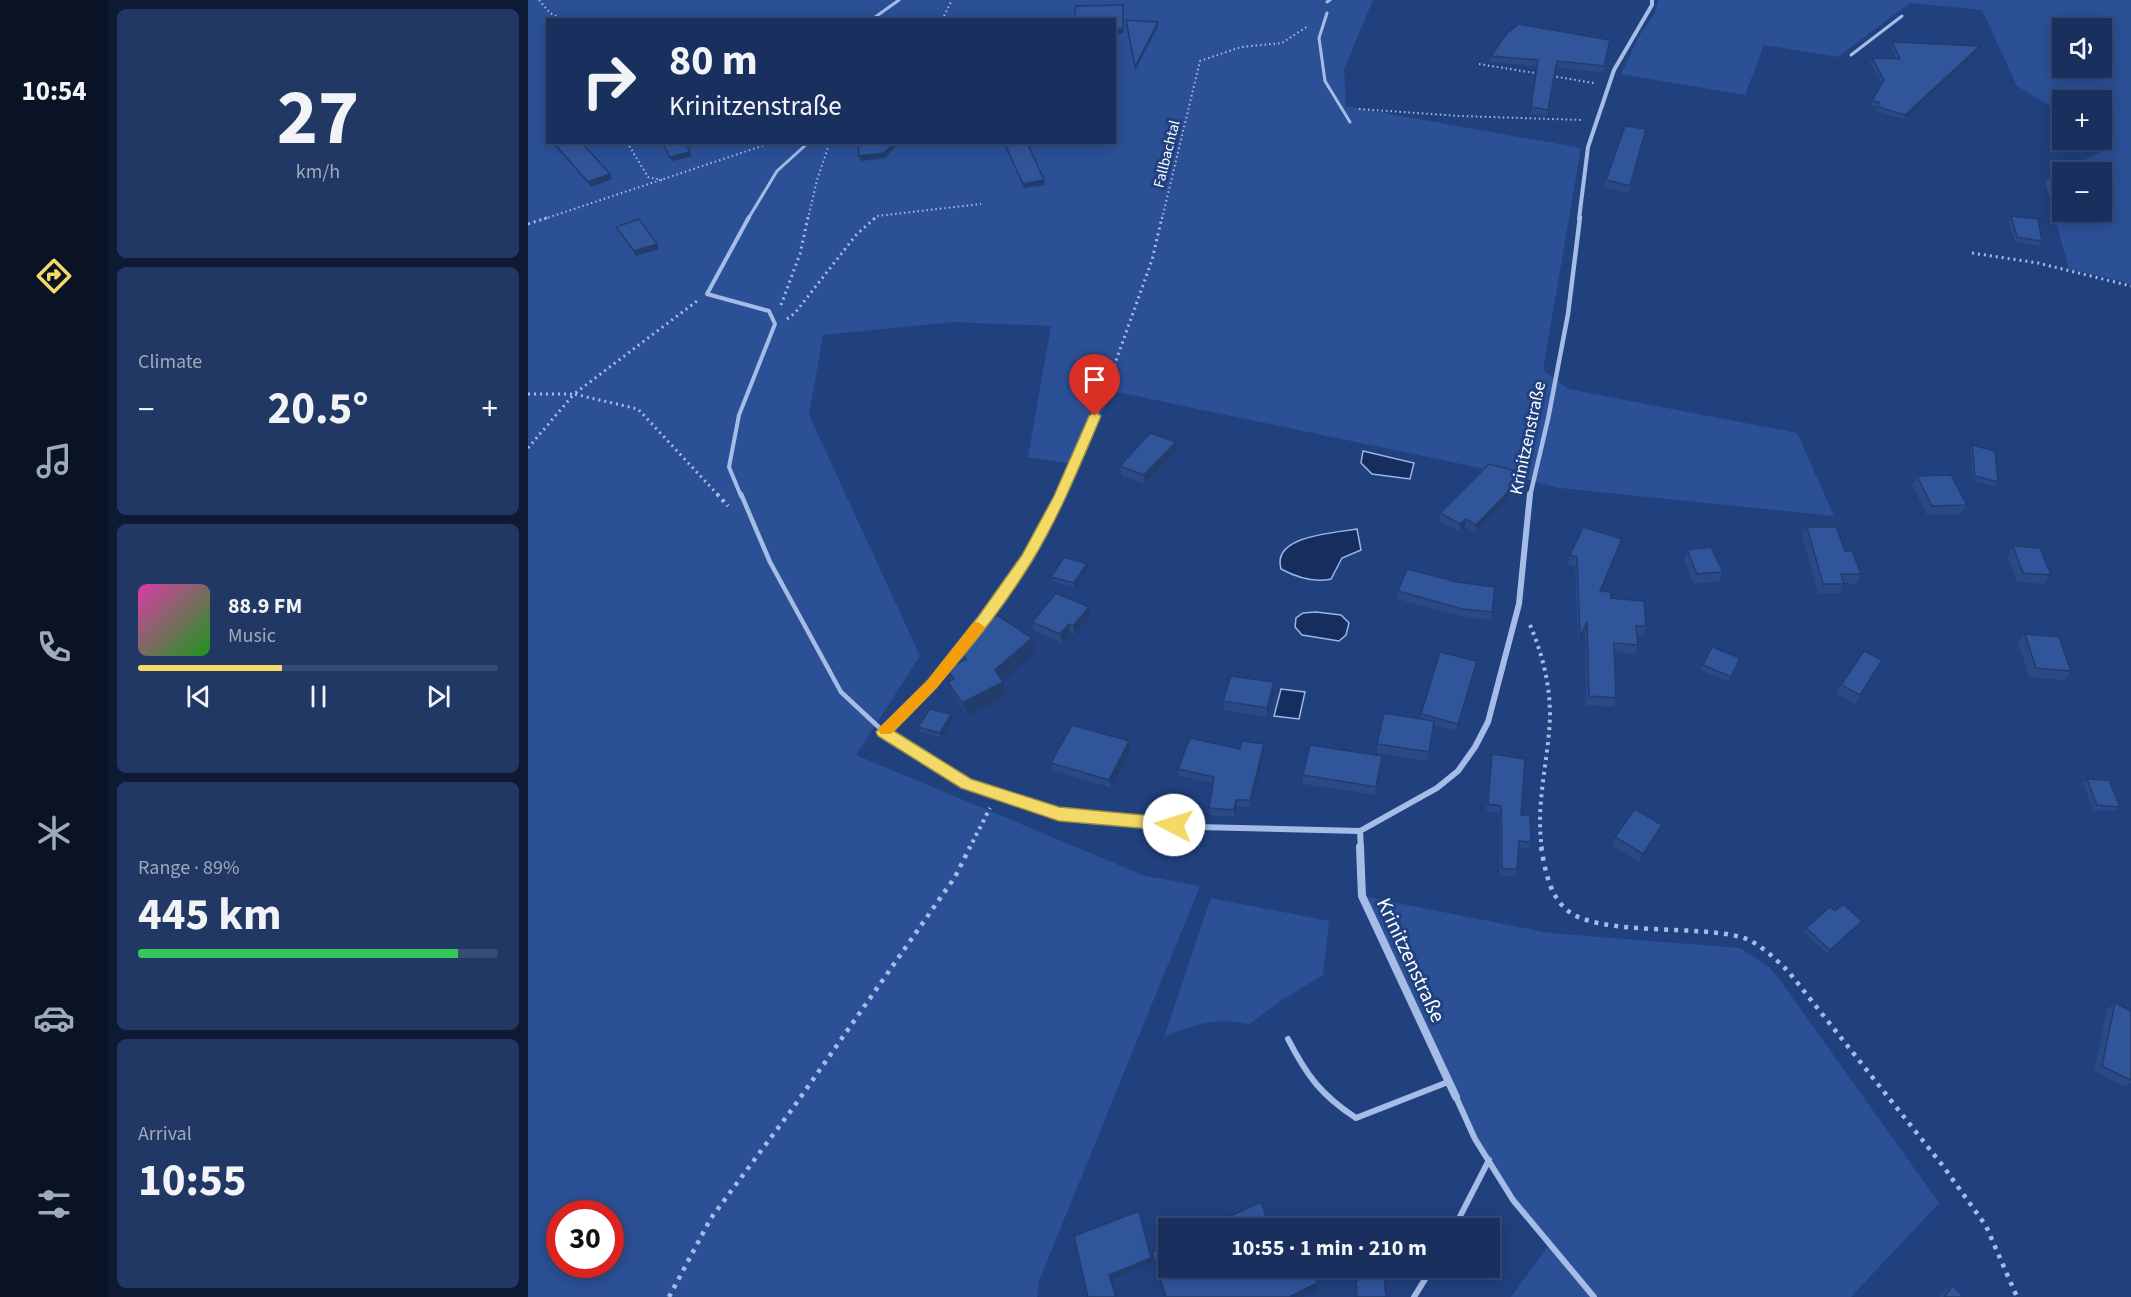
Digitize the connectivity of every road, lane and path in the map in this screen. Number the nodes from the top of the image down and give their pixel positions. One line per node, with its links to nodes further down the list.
1 (538, 0): 7 (path)
2 (899, 0): 8 (lane)
3 (952, 0): 9 (path)
4 (1652, 0): 12 (street, Krinitzenstraße)
5 (1327, 13): 13 (lane); 30 (path, Fallbachtal)
6 (1902, 16): 10 (lane)
7 (561, 18)
8 (874, 18)
9 (943, 18)
10 (1851, 56)
11 (1479, 64): 12 (path)
12 (1610, 86): 14 (street, Krinitzenstraße)
13 (1343, 108): 14 (path); 15 (lane)
14 (1598, 120): 33 (street, Krinitzenstraße)
15 (1350, 122)
16 (628, 144): 20 (path)
17 (768, 144): 20 (path)
18 (807, 144): 25 (lane)
19 (829, 144): 26 (path)
20 (663, 180): 22 (path)
21 (981, 204): 27 (path)
22 (528, 224)
23 (1972, 253): 24 (path)
24 (2131, 286)
25 (707, 294): 26 (lane); 29 (path)
26 (774, 324): 27 (lane)
27 (772, 330): 34 (lane)
28 (528, 394): 29 (path)
29 (573, 394): 31 (path); 32 (path)
30 (1104, 396): 34 (lane)
31 (528, 448)
32 (735, 513)
33 (1520, 604): 36 (street, Krinitzenstraße); 46 (path)
34 (884, 732): 35 (street)
35 (997, 794): 36 (street); 43 (path)
36 (1360, 831): 38 (street, Krinitzenstraße)
37 (1288, 1039): 38 (lane)
38 (1448, 1082): 39 (street, Krinitzenstraße)
39 (1456, 1097): 40 (lane)
40 (1489, 1160): 41 (lane); 45 (lane)
41 (1459, 1218)
42 (1426, 1278): 44 (lane)
43 (669, 1297)
44 (1414, 1297)
45 (1594, 1297)
46 (2017, 1297)

